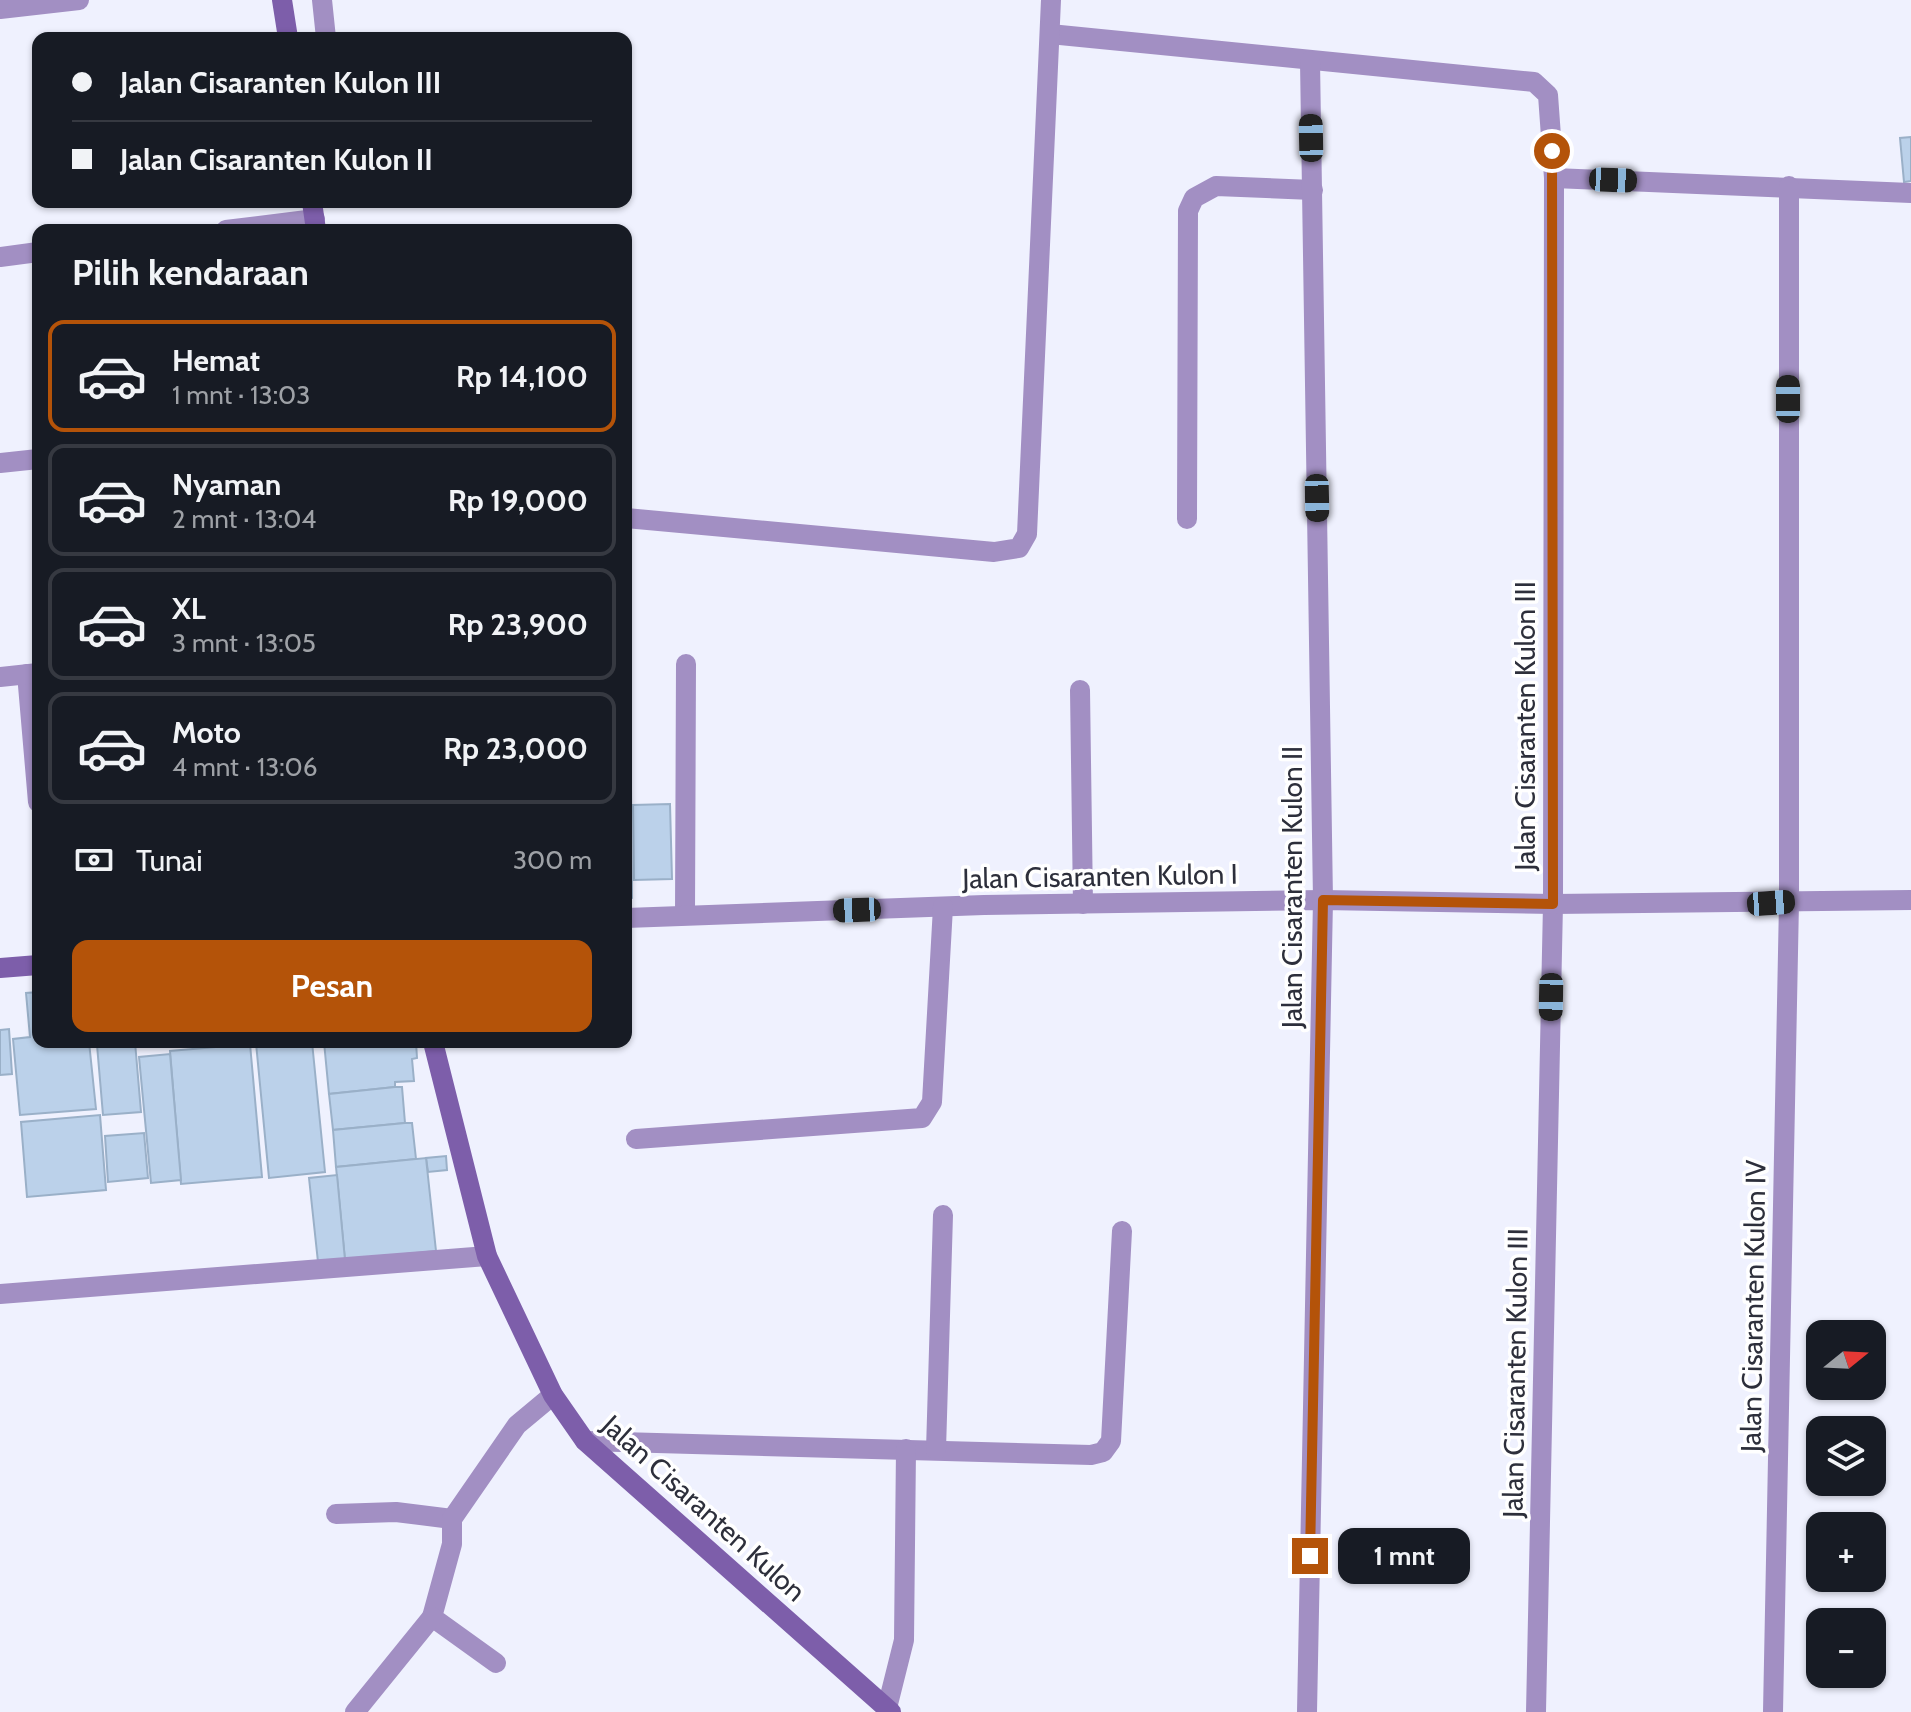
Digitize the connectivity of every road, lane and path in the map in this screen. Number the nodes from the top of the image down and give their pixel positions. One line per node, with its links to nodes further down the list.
1 (79, 0): 5 (street)
2 (282, 0): 6 (main road)
3 (322, 0): 7 (street)
4 (1051, 0): 8 (street)
5 (0, 9)
6 (287, 32)
7 (325, 32)
8 (1050, 34): 9 (street); 20 (street)
9 (1310, 61): 10 (street, Jalan Cisaranten Kulon III); 12 (street, Jalan Cisaranten Kulon II)
10 (1554, 178): 11 (street); 30 (street, Jalan Cisaranten Kulon III)
11 (1789, 186): 13 (street); 28 (street, Jalan Cisaranten Kulon IV)
12 (1313, 190): 21 (street); 26 (street, Jalan Cisaranten Kulon II)
13 (1911, 193)
14 (314, 217): 15 (street)
15 (267, 224)
16 (32, 253): 17 (street)
17 (0, 257)
18 (32, 460): 19 (street)
19 (0, 463)
20 (632, 519)
21 (1187, 519)
22 (686, 664): 32 (street)
23 (32, 674): 24 (street)
24 (0, 677)
25 (1080, 690): 29 (street)
26 (1323, 900): 29 (street, Jalan Cisaranten Kulon I); 30 (street, Jalan Cisaranten Kulon I); 52 (street, Jalan Cisaranten Kulon II)
27 (1911, 900): 28 (street, Jalan Cisaranten Kulon I)
28 (1789, 902): 30 (street, Jalan Cisaranten Kulon I); 54 (street, Jalan Cisaranten Kulon IV)
29 (1083, 904): 31 (street, Jalan Cisaranten Kulon I)
30 (1553, 904): 53 (street, Jalan Cisaranten Kulon III)
31 (943, 907): 32 (street, Jalan Cisaranten Kulon I); 37 (street)
32 (685, 915): 33 (street, Jalan Cisaranten Kulon I)
33 (632, 918)
34 (32, 965): 35 (main road)
35 (0, 968)
36 (435, 1048): 40 (main road, Jalan Cisaranten Kulon)
37 (636, 1139)
38 (943, 1215): 45 (street)
39 (1122, 1231): 45 (street)
40 (487, 1256): 41 (street); 42 (main road, Jalan Cisaranten Kulon)
41 (0, 1294)
42 (553, 1395): 43 (main road, Jalan Cisaranten Kulon); 47 (street)
43 (585, 1441): 44 (street); 50 (main road, Jalan Cisaranten Kulon)
44 (906, 1449): 45 (street); 50 (street)
45 (936, 1450)
46 (336, 1514): 47 (street)
47 (452, 1519): 48 (street)
48 (432, 1617): 49 (street); 51 (street)
49 (496, 1663)
50 (888, 1711)
51 (355, 1712)
52 (1307, 1712)
53 (1536, 1712)
54 (1773, 1712)

